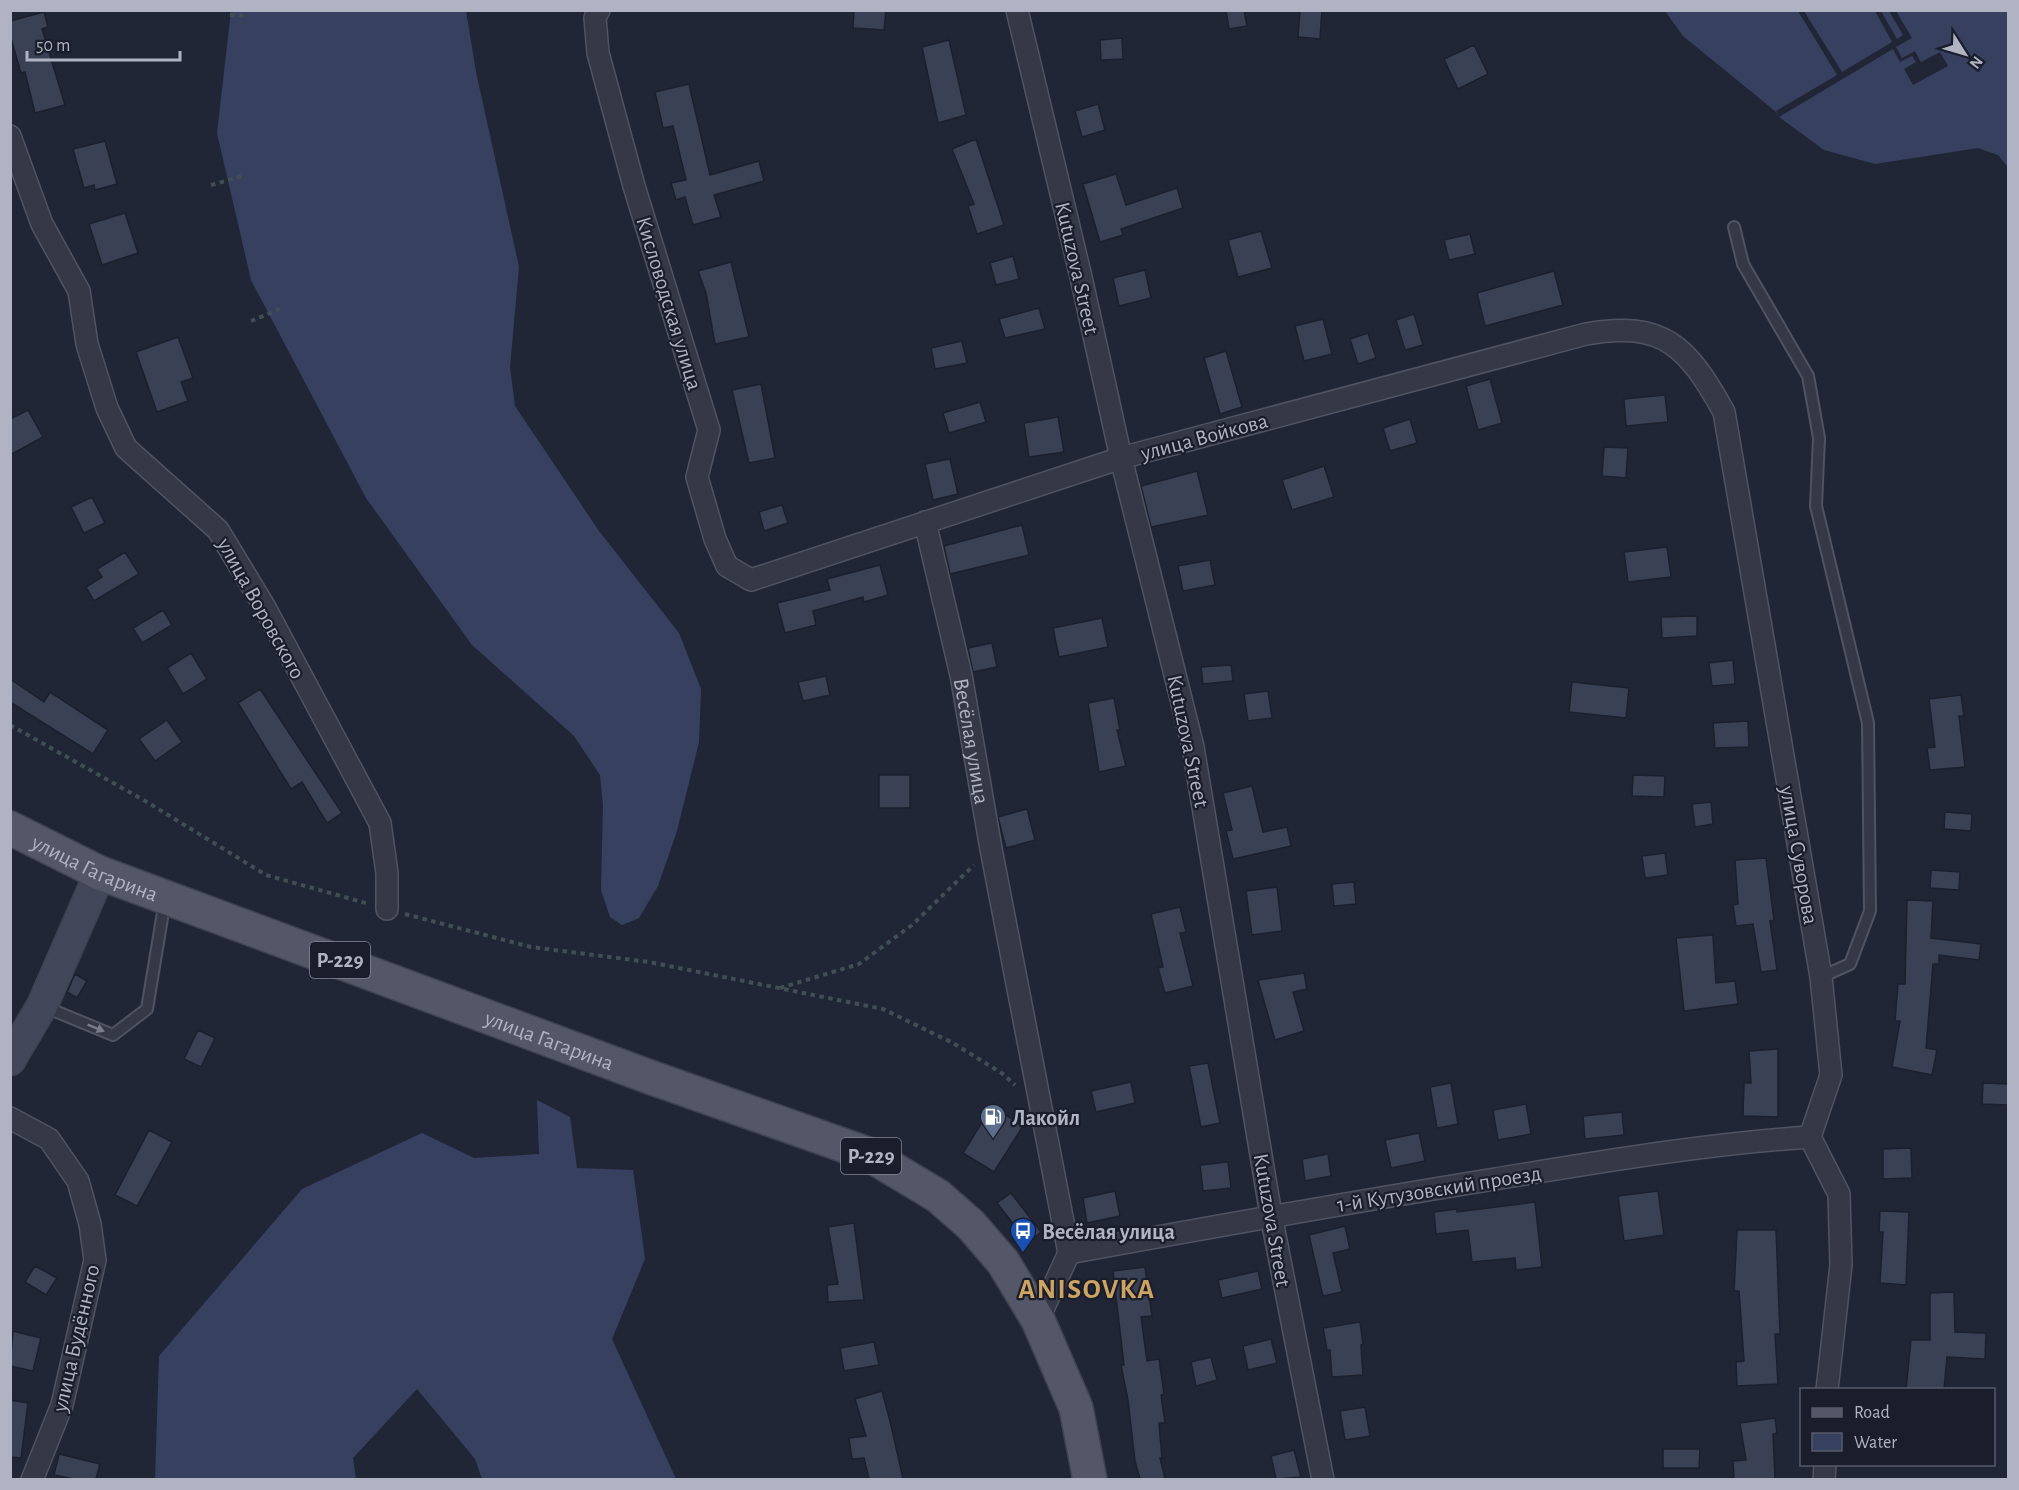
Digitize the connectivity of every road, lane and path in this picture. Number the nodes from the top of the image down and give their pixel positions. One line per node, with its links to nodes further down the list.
1 (599, 10): 14 (street, Кисловодская улица)
2 (1017, 10): 12 (street, Kutuzova Street)
3 (230, 15): 4 (path)
4 (247, 16)
5 (10, 136): 20 (street, улица Воровского)
6 (243, 176): 7 (path)
7 (211, 185)
8 (1734, 226): 21 (lane)
9 (280, 309): 10 (path)
10 (251, 321)
11 (1664, 338): 12 (street, улица Войкова); 21 (street, улица Суворова)
12 (1120, 458): 13 (street, улица Войкова); 28 (street, Kutuzova Street)
13 (925, 522): 14 (street, улица Войкова); 17 (street, Весёлая улица)
14 (751, 580)
15 (10, 725): 20 (path)
16 (10, 828): 18 (main road, улица Гагарина / Р-229)
17 (991, 849): 22 (path); 25 (street, Весёлая улица)
18 (100, 873): 19 (main road, улица Гагарина / Р-229); 23 (street)
19 (166, 895): 23 (lane, one-way to 19); 30 (main road, улица Гагарина / Р-229)
20 (387, 909): 22 (path)
21 (1821, 977): 27 (street, улица Суворова)
22 (779, 988): 25 (path)
23 (42, 1005): 24 (street)
24 (10, 1060)
25 (1042, 1110): 29 (street, Весёлая улица)
26 (10, 1118): 32 (street, улица Будённого)
27 (1810, 1137): 28 (street, 1-й Кутузовский проезд); 31 (street)
28 (1271, 1215): 29 (street, 1-й Кутузовский проезд); 34 (street, Kutuzova Street)
29 (1069, 1253): 30 (street)
30 (1038, 1320): 33 (main road, Р-229)
31 (1827, 1388)
32 (32, 1479)
33 (1090, 1479)
34 (1323, 1479)

